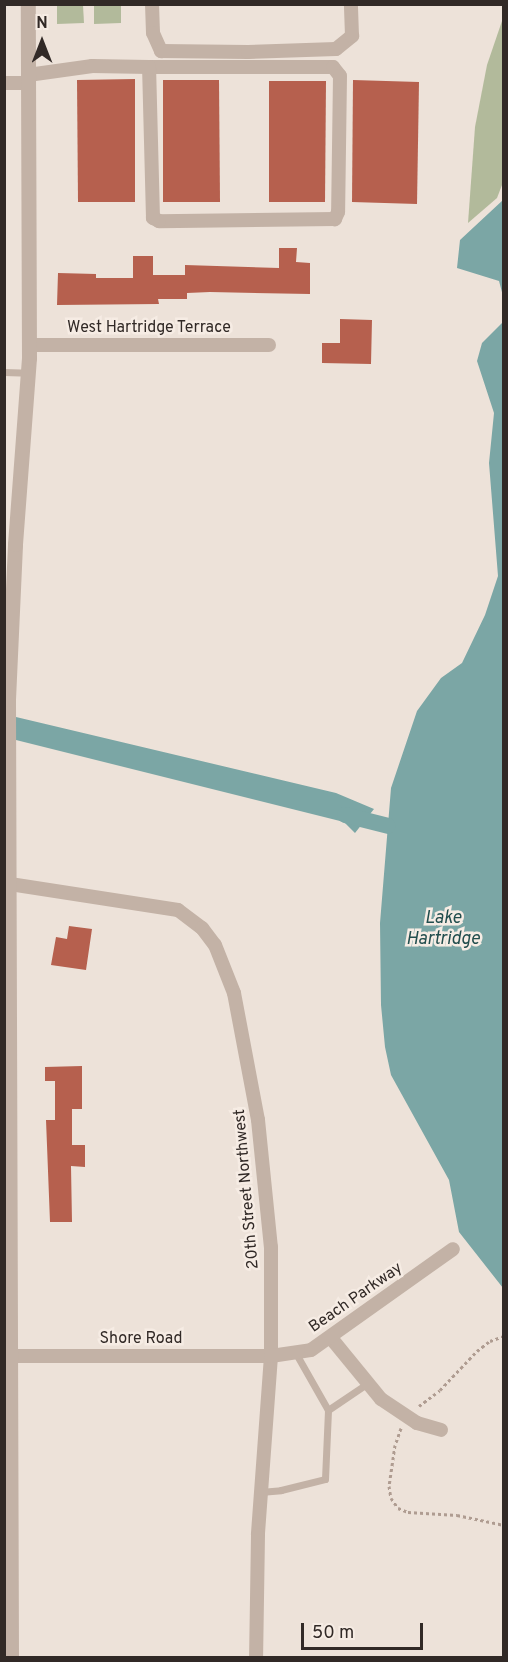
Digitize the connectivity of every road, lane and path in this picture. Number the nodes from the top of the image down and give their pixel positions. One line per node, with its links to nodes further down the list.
1 (28, 4): 5 (street)
2 (152, 4): 3 (street)
3 (351, 4)
4 (149, 67): 4 (street); 5 (street)
5 (28, 79): 6 (street); 7 (street)
6 (4, 83)
7 (29, 345): 8 (street, West Hartridge Terrace); 10 (street)
8 (269, 345)
9 (4, 372): 10 (lane)
10 (28, 373): 11 (street)
11 (10, 884): 12 (street); 18 (street, 20th Street Northwest)
12 (7, 1036): 17 (street)
13 (453, 1249): 15 (street, Beach Parkway)
14 (504, 1336): 20 (path)
15 (330, 1338): 16 (street, Beach Parkway); 19 (street)
16 (295, 1352): 18 (street, Beach Parkway); 21 (lane)
17 (10, 1356): 18 (street, Shore Road); 24 (street)
18 (271, 1356): 25 (street, 20th Street Northwest)
19 (368, 1383): 21 (lane); 23 (street)
20 (417, 1407)
21 (328, 1410): 25 (lane)
22 (404, 1424): 26 (path)
23 (441, 1430)
24 (8, 1457): 27 (street)
25 (260, 1492): 29 (street, 20th Street Northwest)
26 (504, 1525)
27 (8, 1547): 28 (street)
28 (11, 1658)
29 (256, 1658)

